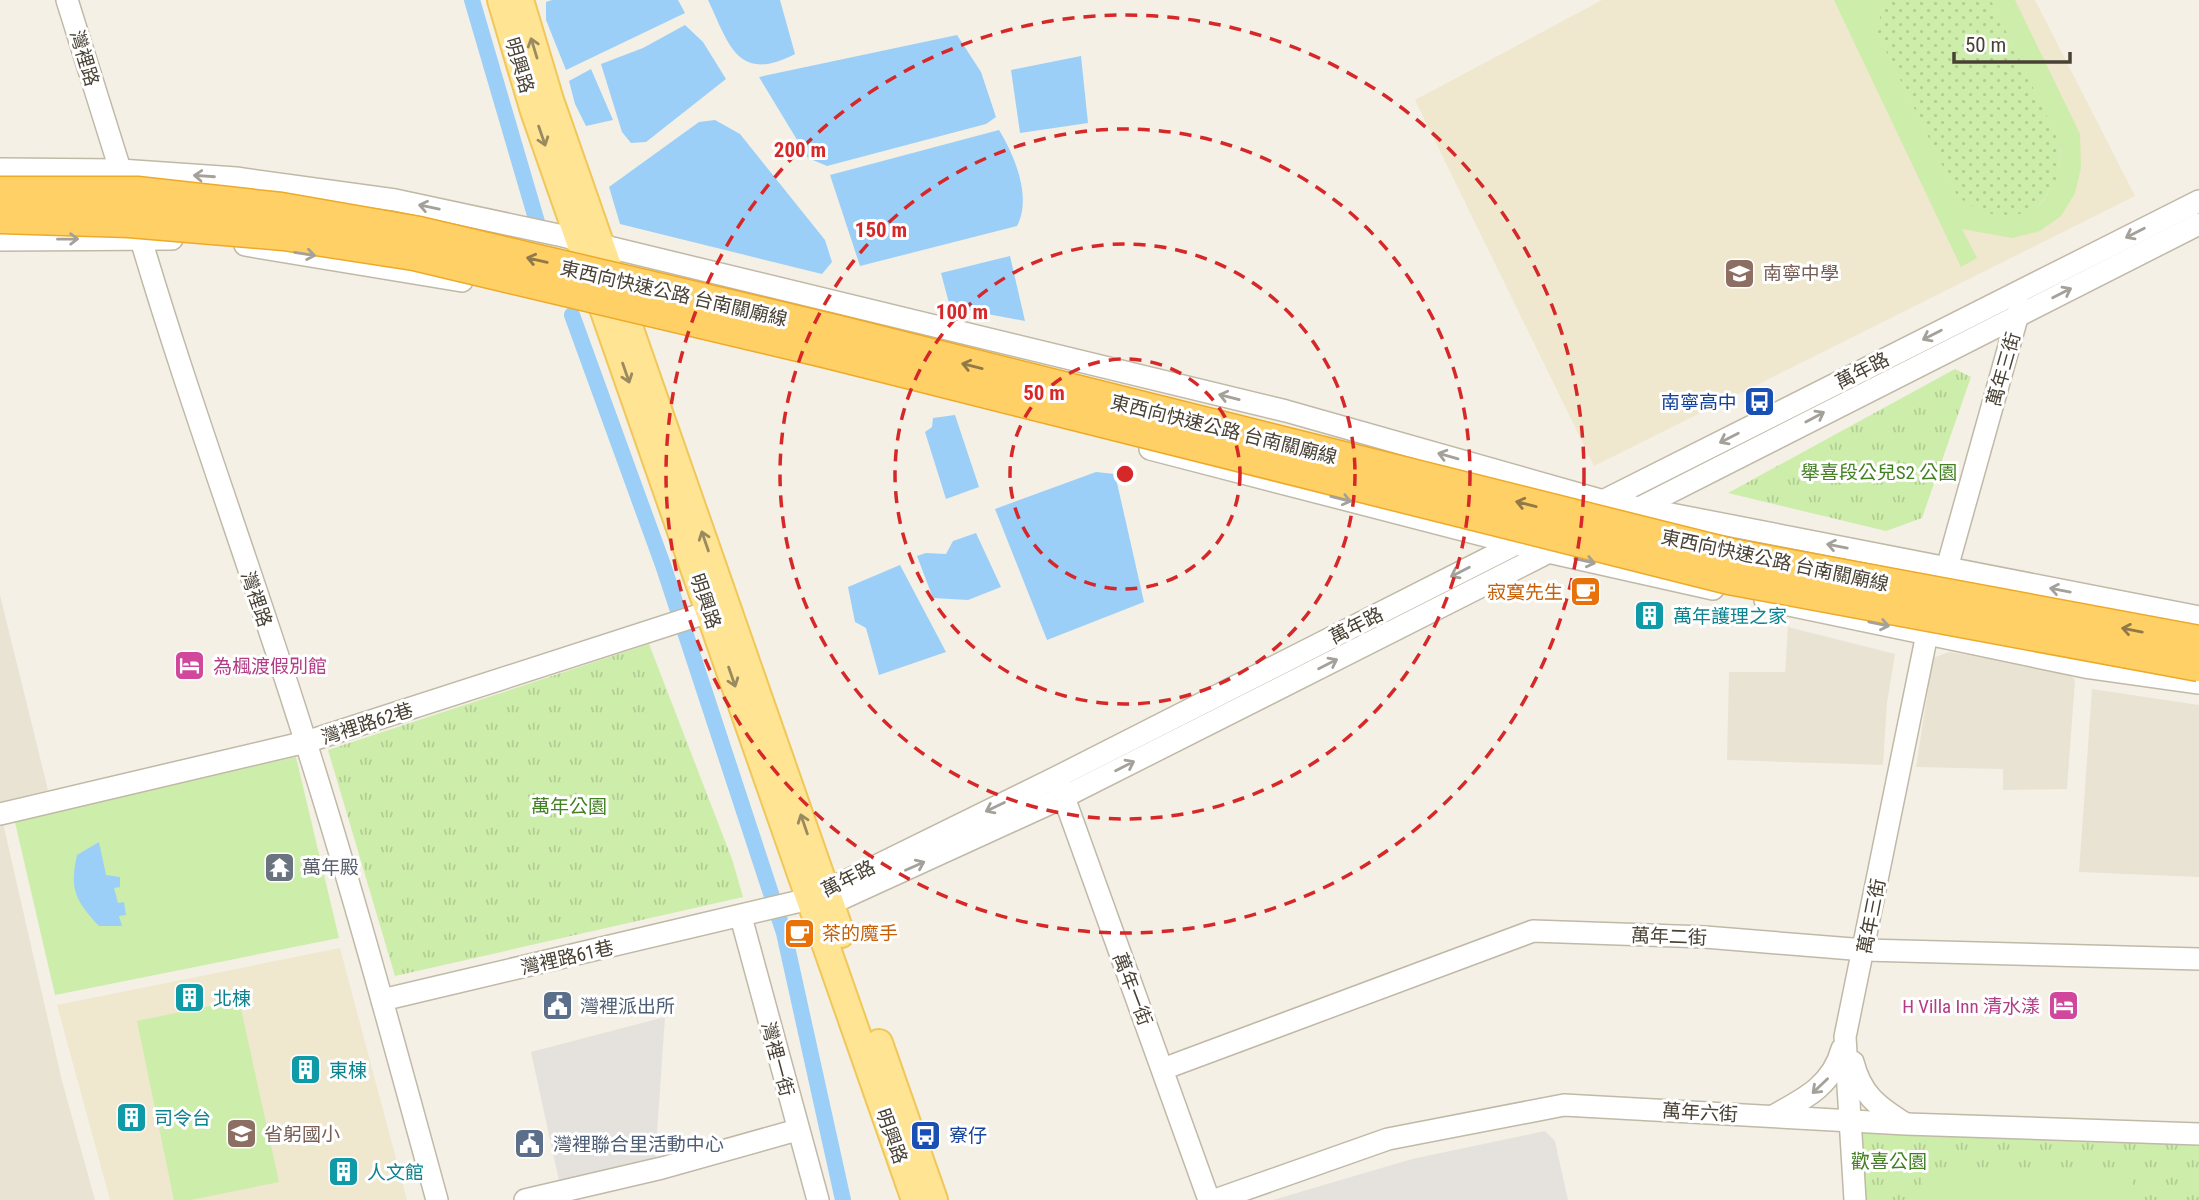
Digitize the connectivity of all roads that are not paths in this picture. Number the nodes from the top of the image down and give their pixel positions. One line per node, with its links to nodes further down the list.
1 (67, 0): 5 (street, 灣裡路)
2 (501, 0): 11 (main road, 明興路, one-way to 11)
3 (520, 0): 11 (main road, 明興路, one-way to 3)
4 (0, 169): 5 (street)
5 (120, 170): 9 (street, 灣裡路); 11 (street, one-way to 5)
6 (0, 193): 23 (highway, 東西向快速公路 台南關廟線, one-way to 6, bridge)
7 (2198, 209): 12 (street, 萬年路, one-way to 12); 13 (street, 萬年路, one-way to 7)
8 (0, 217): 24 (highway, 東西向快速公路 台南關廟線, bridge)
9 (140, 238): 10 (street, one-way to 9); 14 (street, one-way to 14); 26 (street, 灣裡路)
10 (0, 240)
11 (590, 243): 14 (main road, 明興路); 15 (street, one-way to 11)
12 (2022, 290): 13 (street, 萬年三街); 15 (street, 萬年路, one-way to 15)
13 (2018, 315): 16 (street, 萬年路, one-way to 13); 19 (street, 萬年三街)
14 (616, 317): 17 (street, one-way to 17); 20 (main road, 明興路)
15 (1604, 501): 16 (street); 17 (street, 萬年路)
16 (1642, 507): 18 (street, 萬年路); 19 (street, one-way to 16)
17 (1516, 544): 18 (street); 27 (street, 萬年路, one-way to 27)
18 (1548, 552): 22 (street, one-way to 22); 27 (street, 萬年路, one-way to 18)
19 (1947, 568): 21 (street, one-way to 19)
20 (709, 612): 26 (street, 灣裡路62巷); 29 (main road, 明興路)
21 (2199, 617)
22 (1927, 634): 25 (street); 31 (street, 萬年三街)
23 (2199, 642)
24 (2199, 666)
25 (2199, 683)
26 (306, 742): 28 (street, 灣裡路62巷); 33 (street, 灣裡路)
27 (1060, 787): 29 (street, 萬年路); 35 (street, 萬年一街)
28 (0, 814)
29 (813, 898): 30 (street, 萬年路); 44 (main road, 明興路); 45 (main road, 明興路)
30 (746, 915): 33 (street, 灣裡路61巷); 39 (street, 灣裡一街)
31 (1865, 950): 32 (street, 萬年二街); 34 (street, 萬年三街); 35 (street, 萬年二街)
32 (2199, 959)
33 (382, 1000): 41 (street, 灣裡路)
34 (1845, 1037): 36 (street, one-way to 36); 37 (street, 萬年三街); 38 (street)
35 (1163, 1069): 46 (street, 萬年一街)
36 (1773, 1116): 37 (street, 萬年六街); 47 (street, 萬年六街)
37 (1850, 1121): 38 (street, 萬年六街); 48 (street, 萬年三街)
38 (1906, 1124): 40 (street, 萬年六街)
39 (797, 1130): 42 (street); 43 (street, 灣裡一街)
40 (2199, 1134)
41 (437, 1200)
42 (525, 1200)
43 (817, 1200)
44 (915, 1200)
45 (934, 1200)
46 (1209, 1200)
47 (1215, 1200)
48 (1855, 1200)

